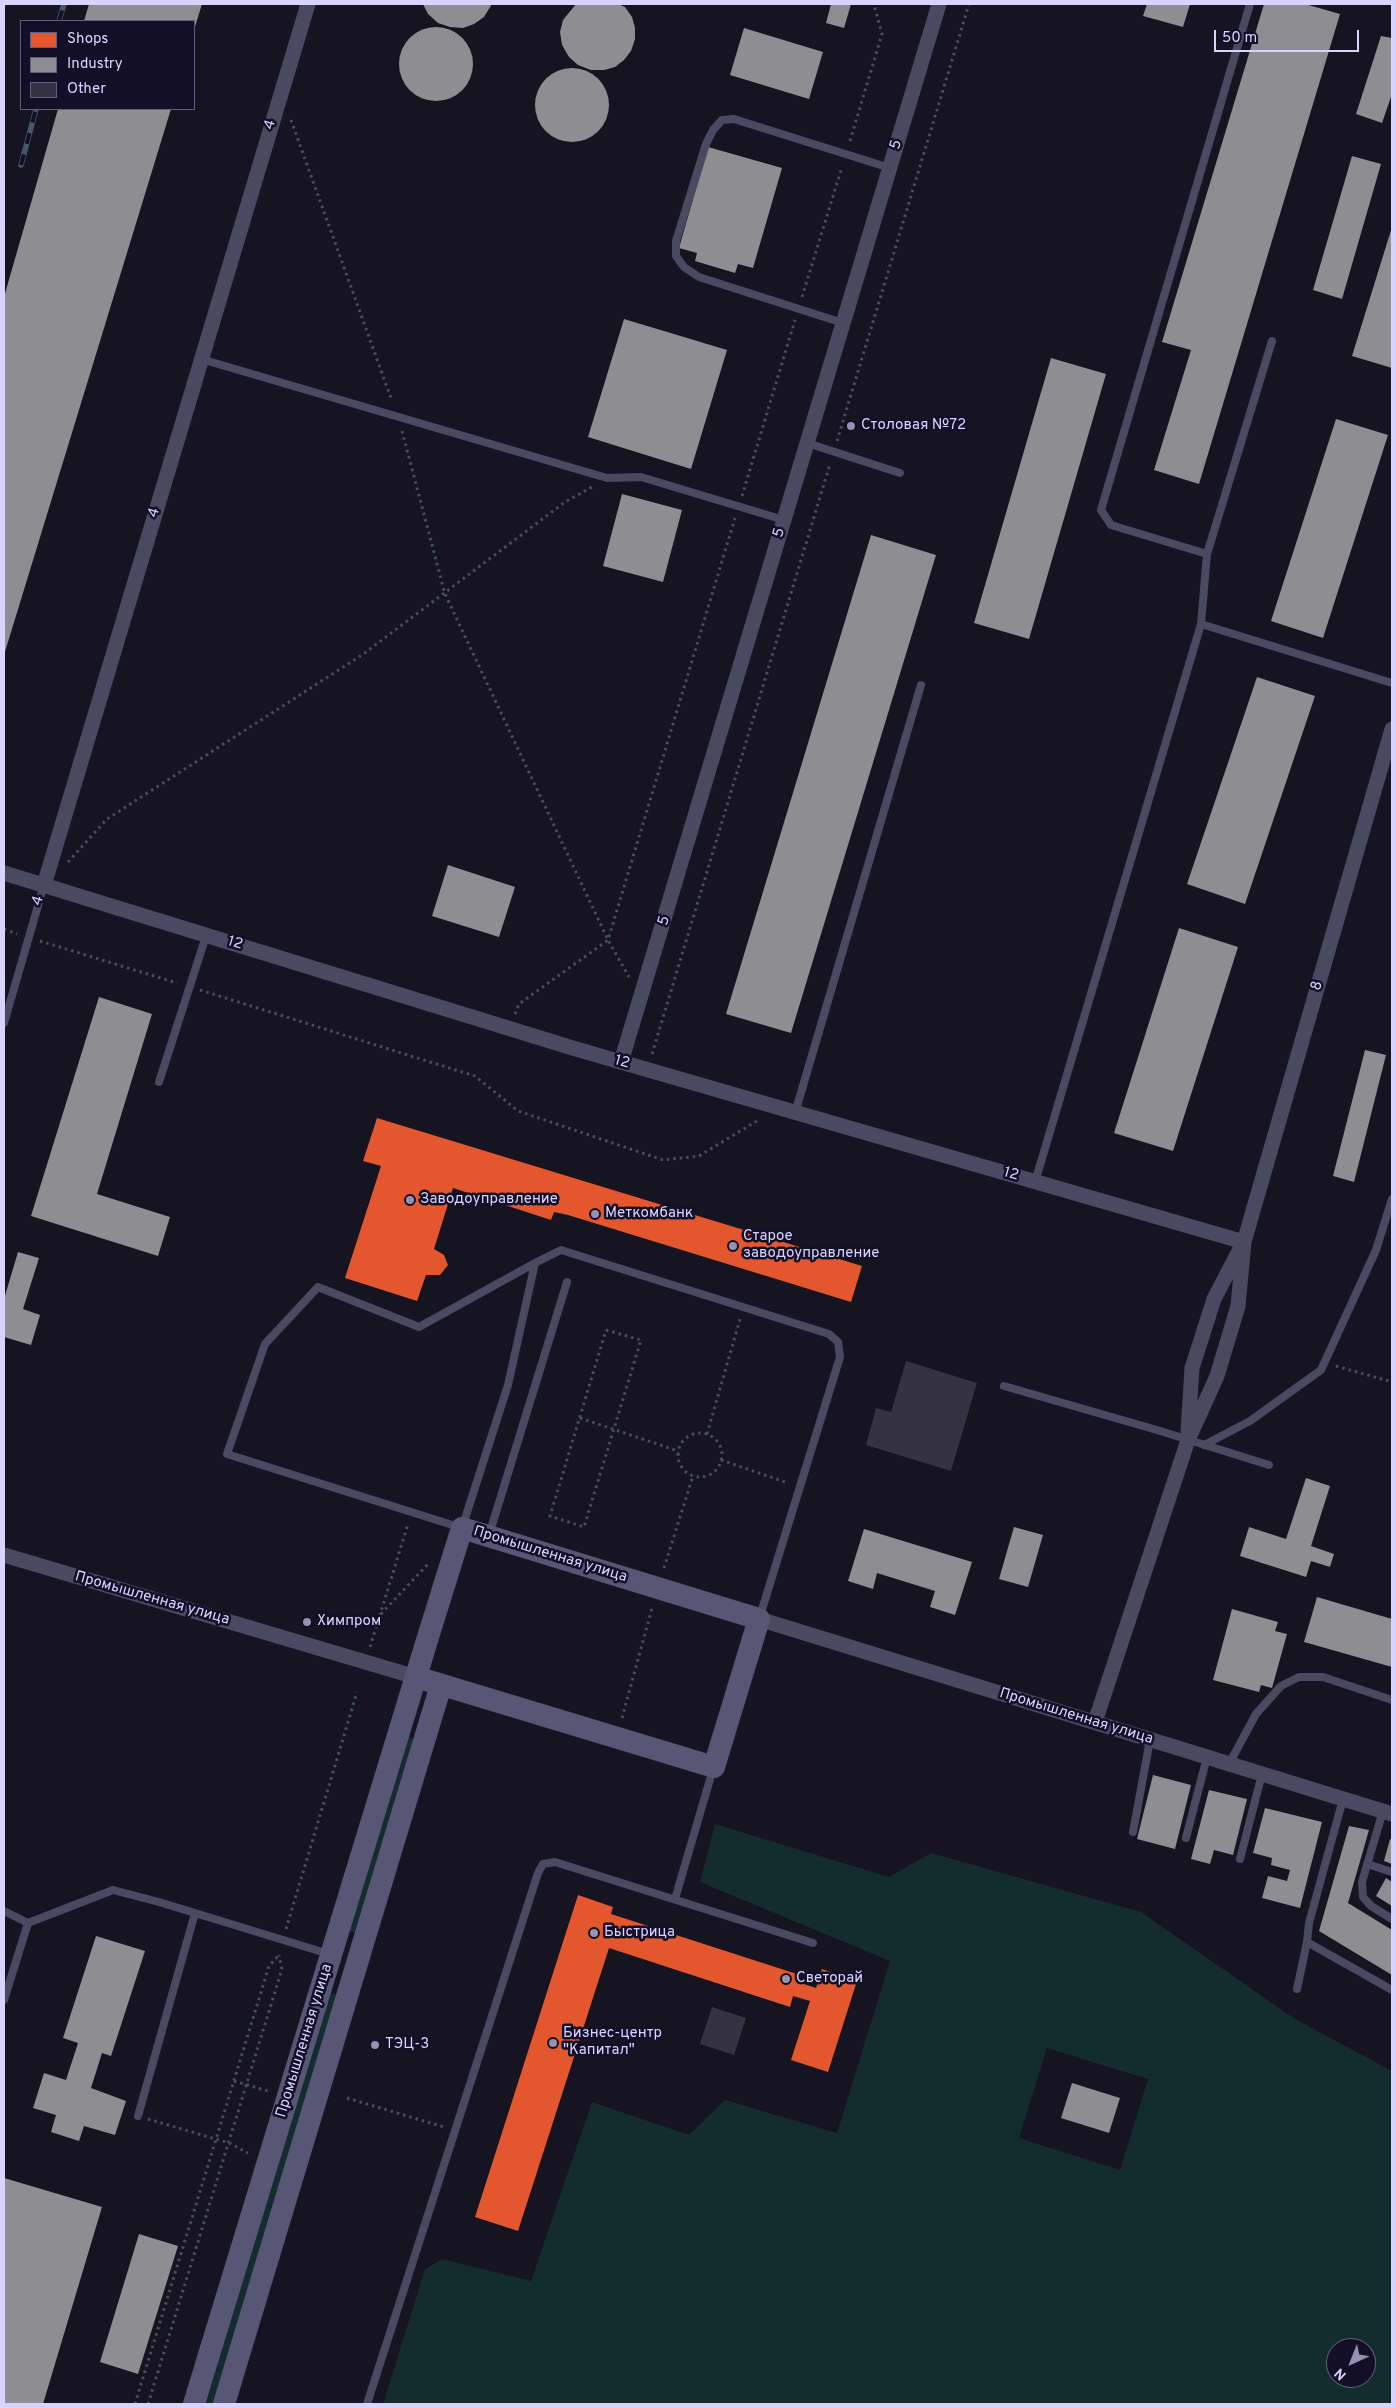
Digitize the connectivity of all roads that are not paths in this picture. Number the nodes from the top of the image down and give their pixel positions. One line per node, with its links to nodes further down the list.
1 (308, 4): 7 (street, 4)
2 (940, 4): 4 (street, 5)
3 (1250, 4): 11 (lane)
4 (890, 168): 5 (street, 5); 5 (lane)
5 (844, 323): 8 (street, 5)
6 (1272, 341): 11 (lane)
7 (201, 359): 10 (lane); 17 (street, 4)
8 (807, 443): 9 (lane); 10 (street, 5)
9 (900, 473)
10 (784, 520): 20 (street, 5)
11 (1206, 554): 12 (lane)
12 (1201, 624): 13 (lane); 23 (lane)
13 (1392, 683)
14 (921, 685): 22 (lane)
15 (1392, 729): 25 (street, 8)
16 (4, 873): 17 (street, 12)
17 (44, 886): 18 (street, 12); 19 (lane, 4)
18 (206, 936): 20 (street, 12); 21 (lane)
19 (4, 1023)
20 (621, 1062): 22 (street, 12)
21 (159, 1082)
22 (795, 1113): 23 (street, 12)
23 (1035, 1182): 25 (street, 12)
24 (1392, 1199): 30 (lane)
25 (1244, 1242): 29 (street); 29 (street)
26 (535, 1264): 32 (lane); 32 (lane); 35 (lane)
27 (567, 1282): 33 (lane)
28 (1004, 1386): 29 (lane)
29 (1188, 1440): 30 (lane); 39 (street)
30 (1204, 1445): 31 (lane)
31 (1269, 1466)
32 (462, 1528): 33 (street, Промышленная улица); 36 (street, Промышленная улица)
33 (488, 1537): 35 (street, Промышленная улица)
34 (4, 1555): 36 (street, Промышленная улица)
35 (759, 1620): 39 (street, Промышленная улица); 43 (street)
36 (416, 1677): 37 (street, Промышленная улица); 59 (street, Промышленная улица)
37 (441, 1684): 43 (street, Промышленная улица); 60 (street, Промышленная улица)
38 (1392, 1700): 42 (lane)
39 (1095, 1722): 40 (street, Промышленная улица)
40 (1150, 1740): 41 (street, Промышленная улица); 47 (lane)
41 (1207, 1757): 42 (street, Промышленная улица); 48 (lane)
42 (1229, 1764): 44 (street, Промышленная улица)
43 (714, 1767): 52 (lane)
44 (1262, 1774): 45 (street, Промышленная улица); 49 (lane)
45 (1343, 1799): 46 (street, Промышленная улица); 57 (lane)
46 (1388, 1812): 50 (lane)
47 (1133, 1832)
48 (1186, 1838)
49 (1240, 1858)
50 (1367, 1864): 51 (lane); 55 (lane)
51 (1392, 1872)
52 (675, 1899): 58 (lane); 67 (lane)
53 (4, 1911): 56 (lane)
54 (195, 1913): 56 (lane); 59 (lane); 64 (lane)
55 (1392, 1919)
56 (28, 1924): 63 (lane)
57 (1307, 1942): 61 (lane); 62 (lane)
58 (813, 1943)
59 (331, 1954): 60 (street); 65 (street, Промышленная улица)
60 (357, 1963): 66 (street, Промышленная улица)
61 (1297, 1989)
62 (1392, 1990)
63 (4, 2000)
64 (138, 2116)
65 (194, 2404)
66 (224, 2404)
67 (367, 2404)

